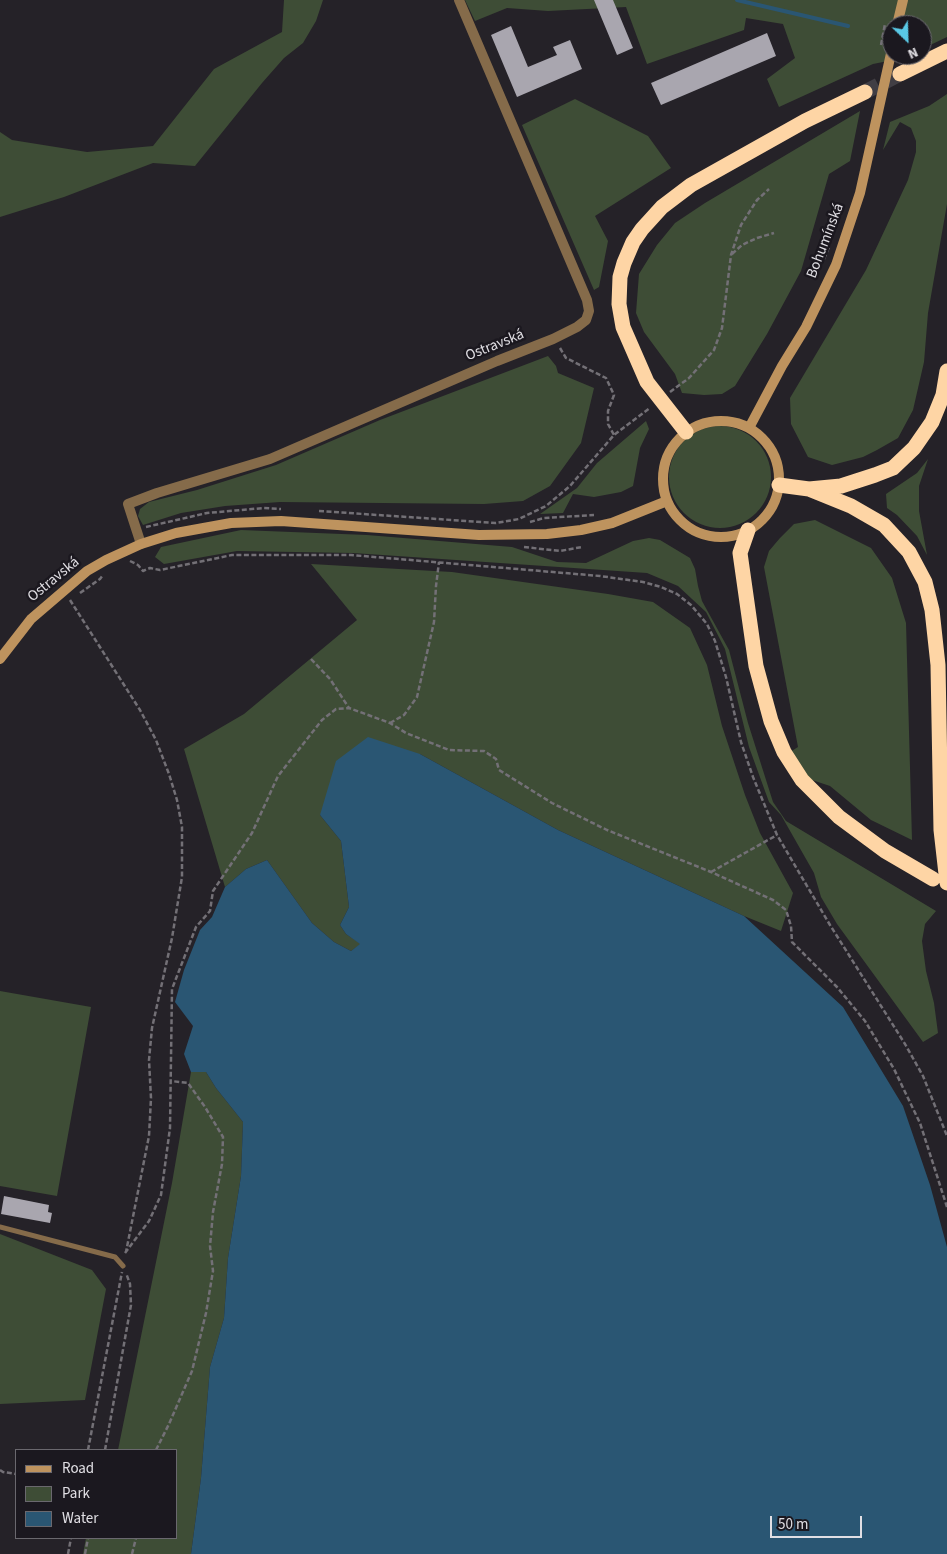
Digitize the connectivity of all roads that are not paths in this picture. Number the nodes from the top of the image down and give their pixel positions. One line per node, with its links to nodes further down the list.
1 (459, 0): 15 (street, Ostravská)
2 (903, 0): 3 (main road)
3 (900, 15)
4 (947, 51): 6 (highway)
5 (888, 65): 9 (main road, Bohumínská)
6 (900, 74)
7 (866, 92): 10 (highway)
8 (947, 371): 12 (highway)
9 (749, 428): 10 (main road); 11 (main road)
10 (686, 432): 13 (main road)
11 (779, 485): 12 (highway); 14 (main road)
12 (809, 489): 17 (highway)
13 (667, 501): 14 (main road); 15 (main road, Ostravská)
14 (748, 530): 17 (highway)
15 (141, 544): 16 (main road, Ostravská)
16 (0, 659)
17 (940, 881)
18 (0, 1227): 19 (lane)
19 (123, 1266)

